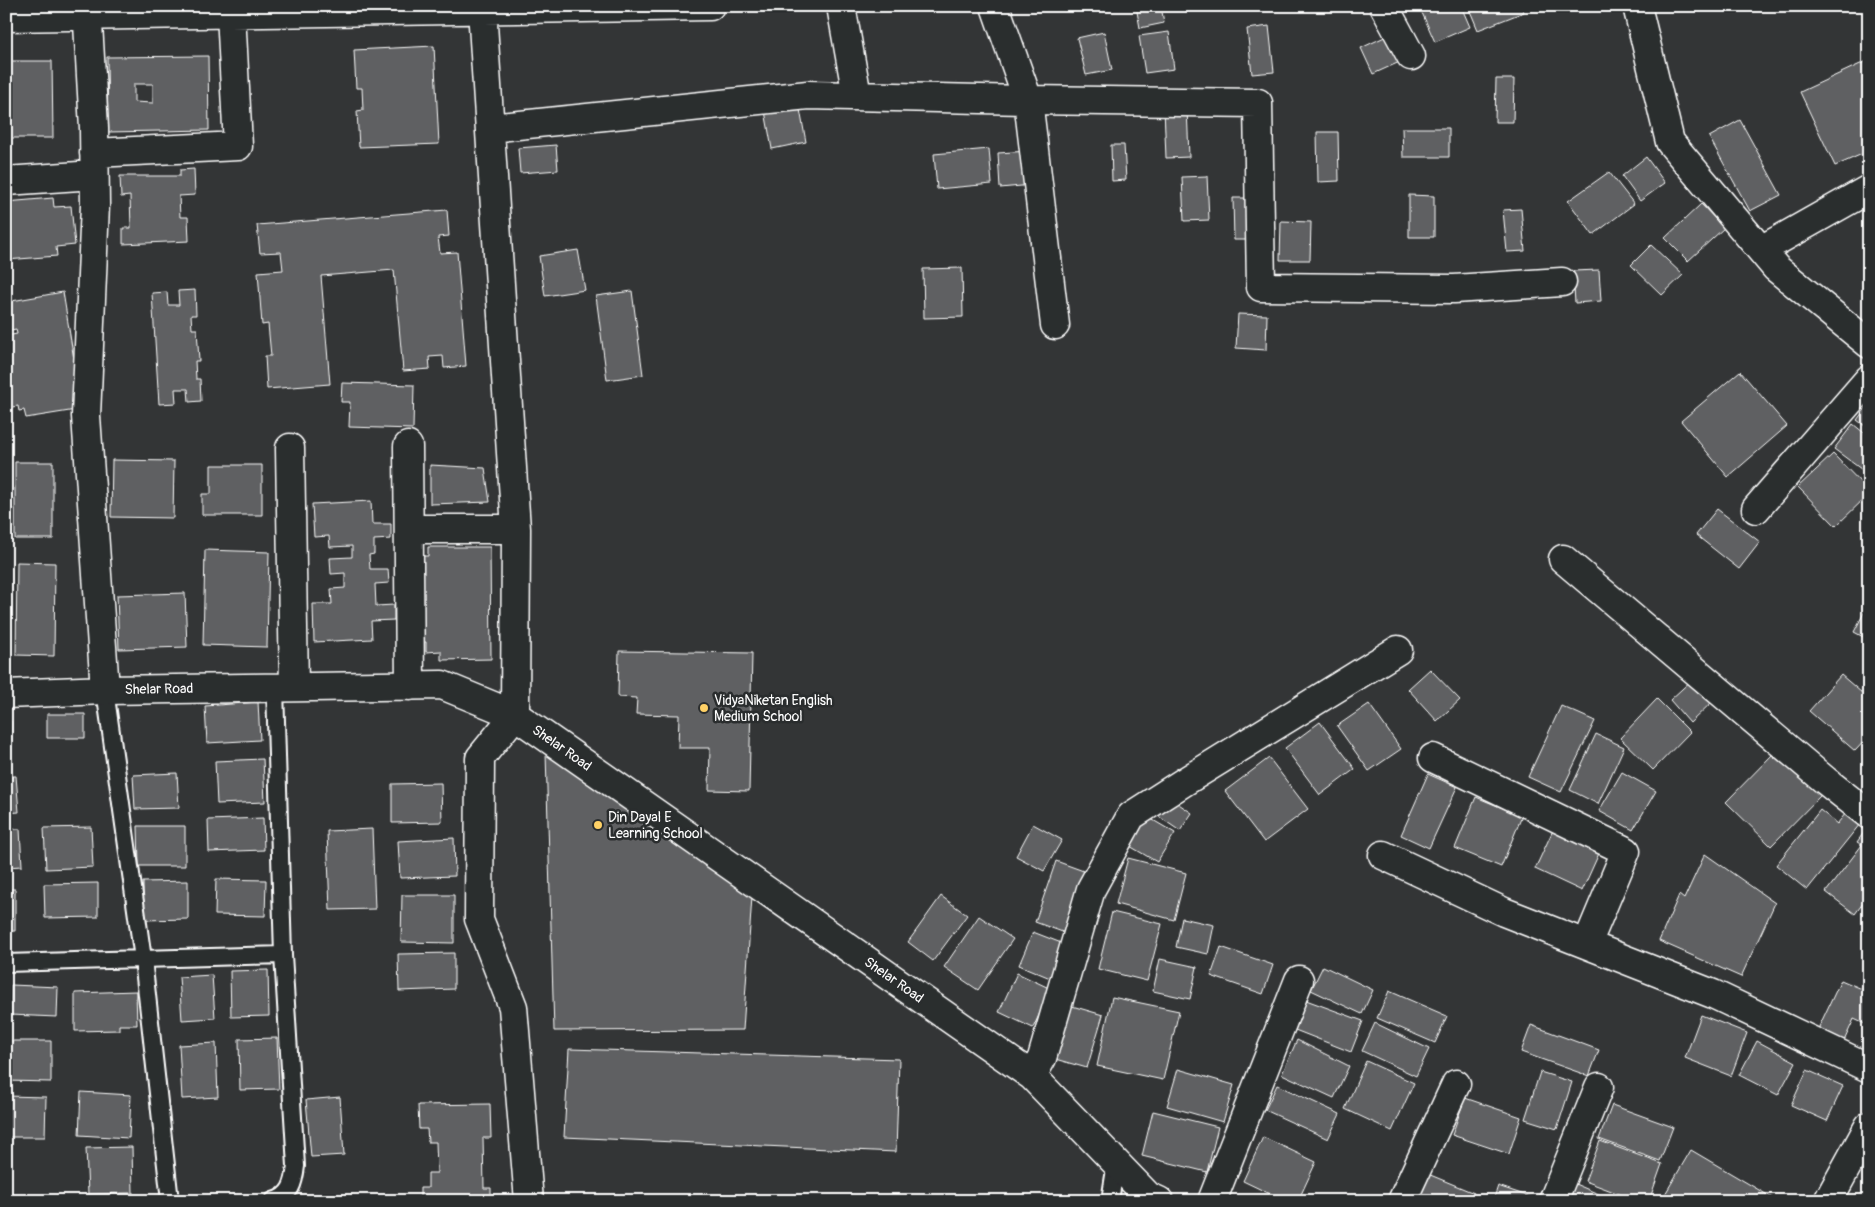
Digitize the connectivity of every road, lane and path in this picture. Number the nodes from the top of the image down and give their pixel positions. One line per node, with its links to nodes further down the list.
1 (710, 6): 6 (street)
2 (841, 6): 12 (street)
3 (995, 6): 13 (street)
4 (1384, 6): 11 (street)
5 (1637, 6): 18 (street)
6 (626, 7): 7 (street)
7 (482, 9): 9 (street); 14 (street)
8 (88, 11): 9 (street); 10 (street); 15 (street)
9 (231, 13): 15 (street)
10 (6, 17)
11 (1410, 56)
12 (857, 96): 13 (street); 14 (street)
13 (1028, 100): 19 (street); 20 (street)
14 (490, 128): 27 (street)
15 (94, 164): 16 (street); 32 (street)
16 (6, 181)
17 (1869, 188): 18 (street)
18 (1761, 250): 21 (street)
19 (1562, 282)
20 (1055, 325)
21 (1869, 344)
22 (1869, 379): 25 (street)
23 (408, 446): 26 (street)
24 (290, 448): 31 (street)
25 (1756, 509)
26 (409, 529): 27 (street); 30 (street)
27 (516, 529): 34 (street)
28 (1563, 559): 36 (street)
29 (1398, 650): 44 (street)
30 (410, 686): 31 (street, Shelar Road); 34 (street, Shelar Road)
31 (285, 688): 32 (street, Shelar Road); 39 (lane)
32 (105, 690): 33 (street, Shelar Road); 40 (lane)
33 (6, 694)
34 (514, 715): 44 (street, Shelar Road); 51 (street)
35 (1433, 758): 38 (street)
36 (1869, 815)
37 (1383, 855): 38 (street)
38 (1587, 944): 43 (street)
39 (283, 955): 40 (lane); 50 (lane)
40 (142, 959): 41 (lane); 49 (lane)
41 (6, 963)
42 (1298, 980): 54 (street)
43 (1869, 1068)
44 (1032, 1076): 48 (street, Shelar Road)
45 (1456, 1084): 55 (street)
46 (1599, 1087): 56 (street)
47 (1869, 1126): 57 (street)
48 (1116, 1163): 52 (lane); 53 (street, Shelar Road)
49 (170, 1201)
50 (273, 1201)
51 (529, 1201)
52 (1110, 1201)
53 (1159, 1201)
54 (1212, 1201)
55 (1402, 1201)
56 (1553, 1201)
57 (1828, 1201)

